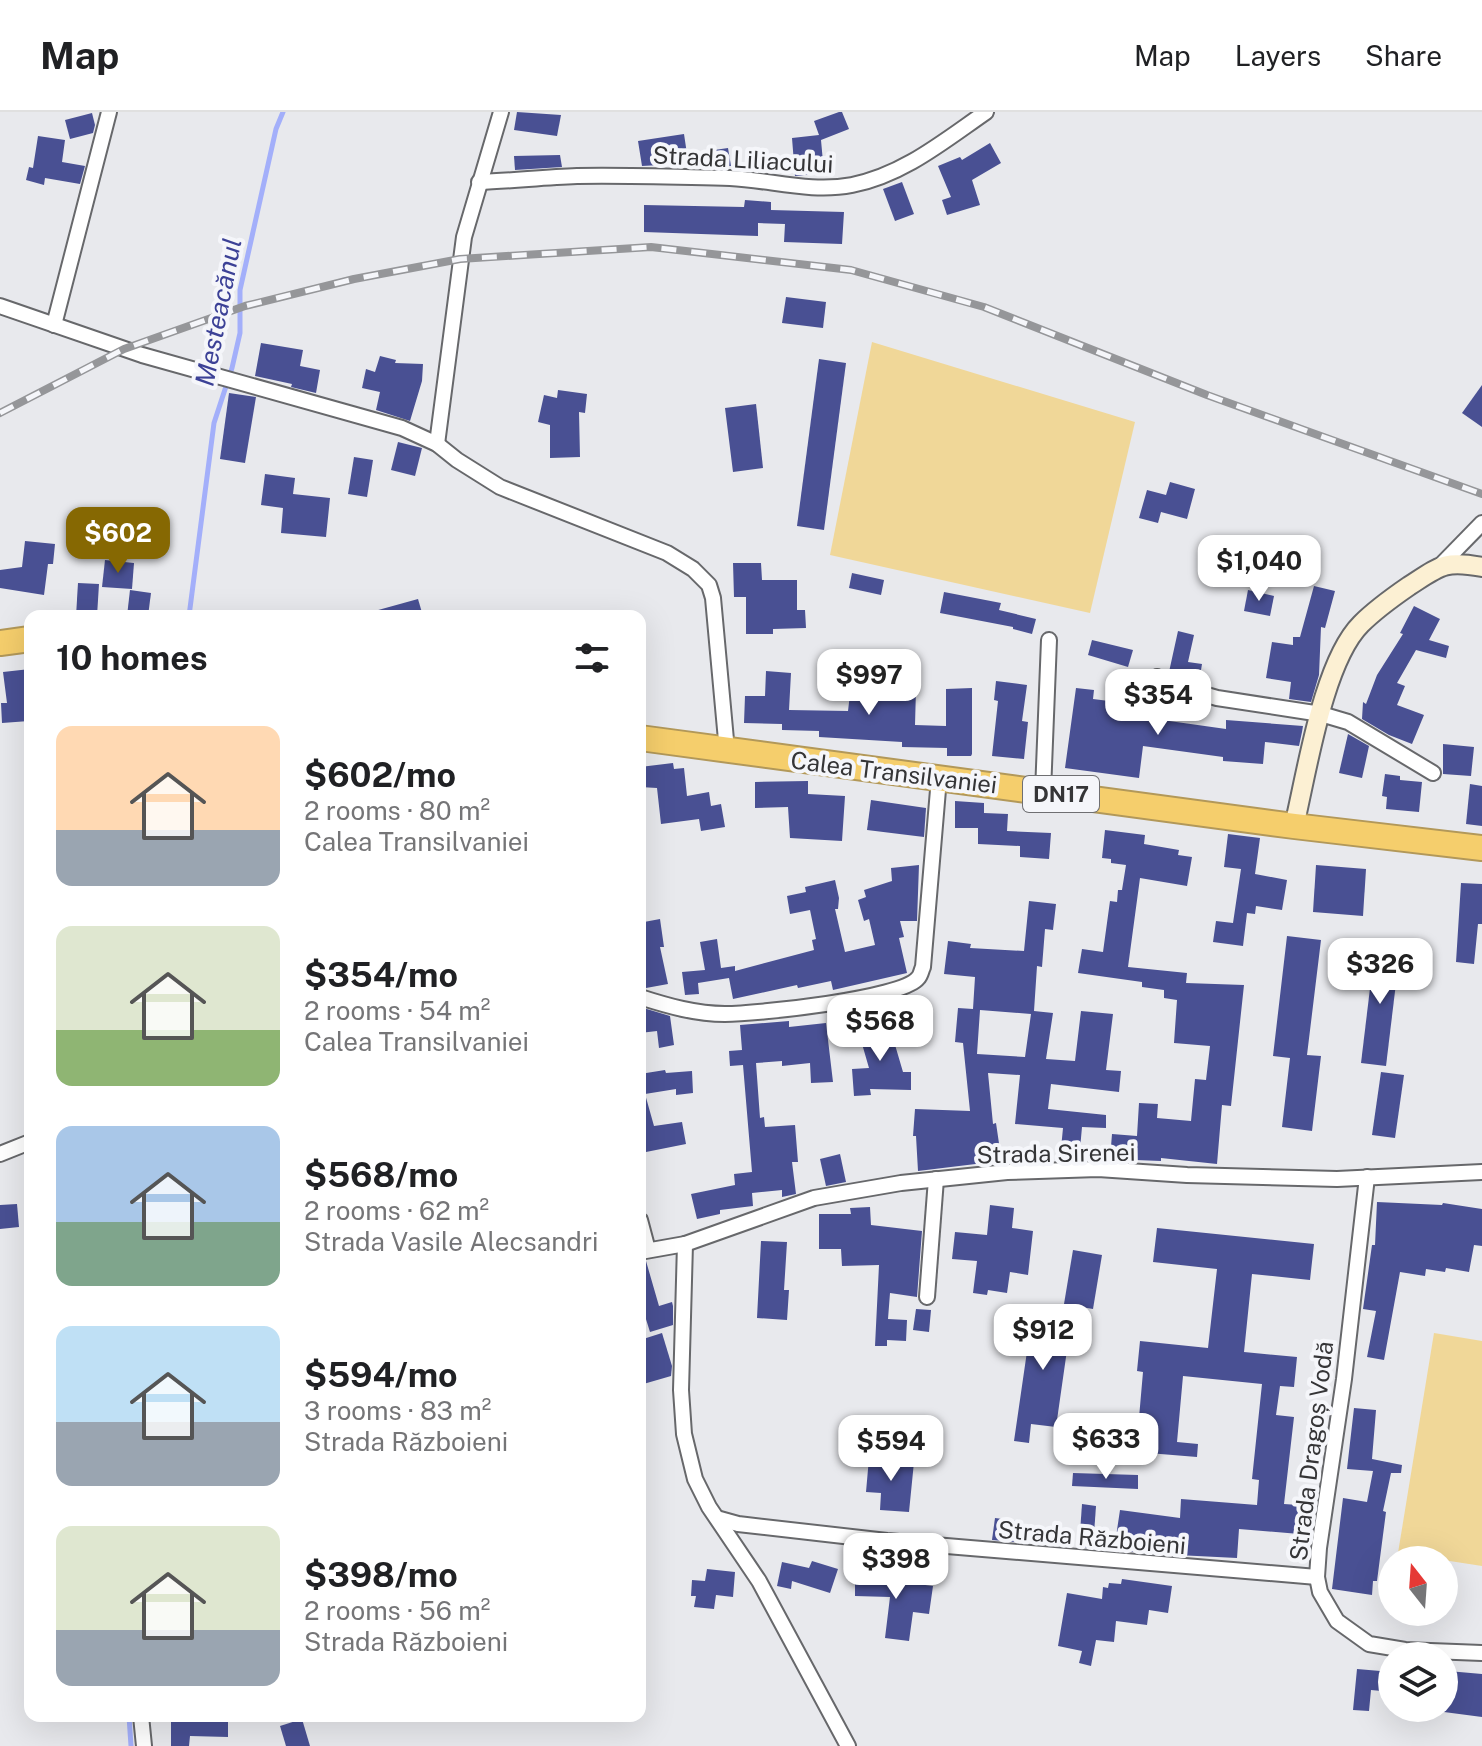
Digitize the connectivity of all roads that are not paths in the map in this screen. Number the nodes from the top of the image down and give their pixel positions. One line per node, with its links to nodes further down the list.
1 (109, 112): 6 (street)
2 (501, 112): 4 (street)
3 (986, 112): 4 (street, Strada Liliacului)
4 (479, 182): 7 (street)
5 (0, 306): 6 (street)
6 (54, 325): 7 (street)
7 (437, 444): 17 (street)
8 (1482, 523): 9 (street)
9 (1441, 565): 10 (street); 15 (street)
10 (1482, 567)
11 (24, 640): 13 (highway)
12 (1049, 640): 20 (street)
13 (0, 643)
14 (1157, 677): 15 (street)
15 (1321, 714): 18 (street); 21 (street)
16 (646, 739): 17 (highway, Calea Transilvaniei / DN17)
17 (727, 751): 19 (highway, Calea Transilvaniei / DN17)
18 (1433, 773)
19 (939, 778): 20 (highway, Calea Transilvaniei / DN17); 23 (street)
20 (1043, 792): 21 (highway, Calea Transilvaniei / DN17)
21 (1294, 826): 22 (highway, Calea Transilvaniei / DN17)
22 (1482, 848)
23 (646, 999)
24 (24, 1144): 25 (street)
25 (0, 1154)
26 (1482, 1172): 27 (street, Strada Sirenei)
27 (1367, 1177): 28 (street, Strada Sirenei); 33 (street, Strada Dragoș Vodă)
28 (936, 1179): 29 (street, Strada Sirenei); 31 (street)
29 (685, 1244): 30 (street, Strada Sirenei); 32 (street)
30 (646, 1251)
31 (927, 1297)
32 (720, 1519): 33 (street, Strada Războieni); 37 (street)
33 (1317, 1577): 34 (street, Strada Dragoș Vodă)
34 (1482, 1653)
35 (142, 1722): 36 (street)
36 (144, 1746)
37 (848, 1746)

